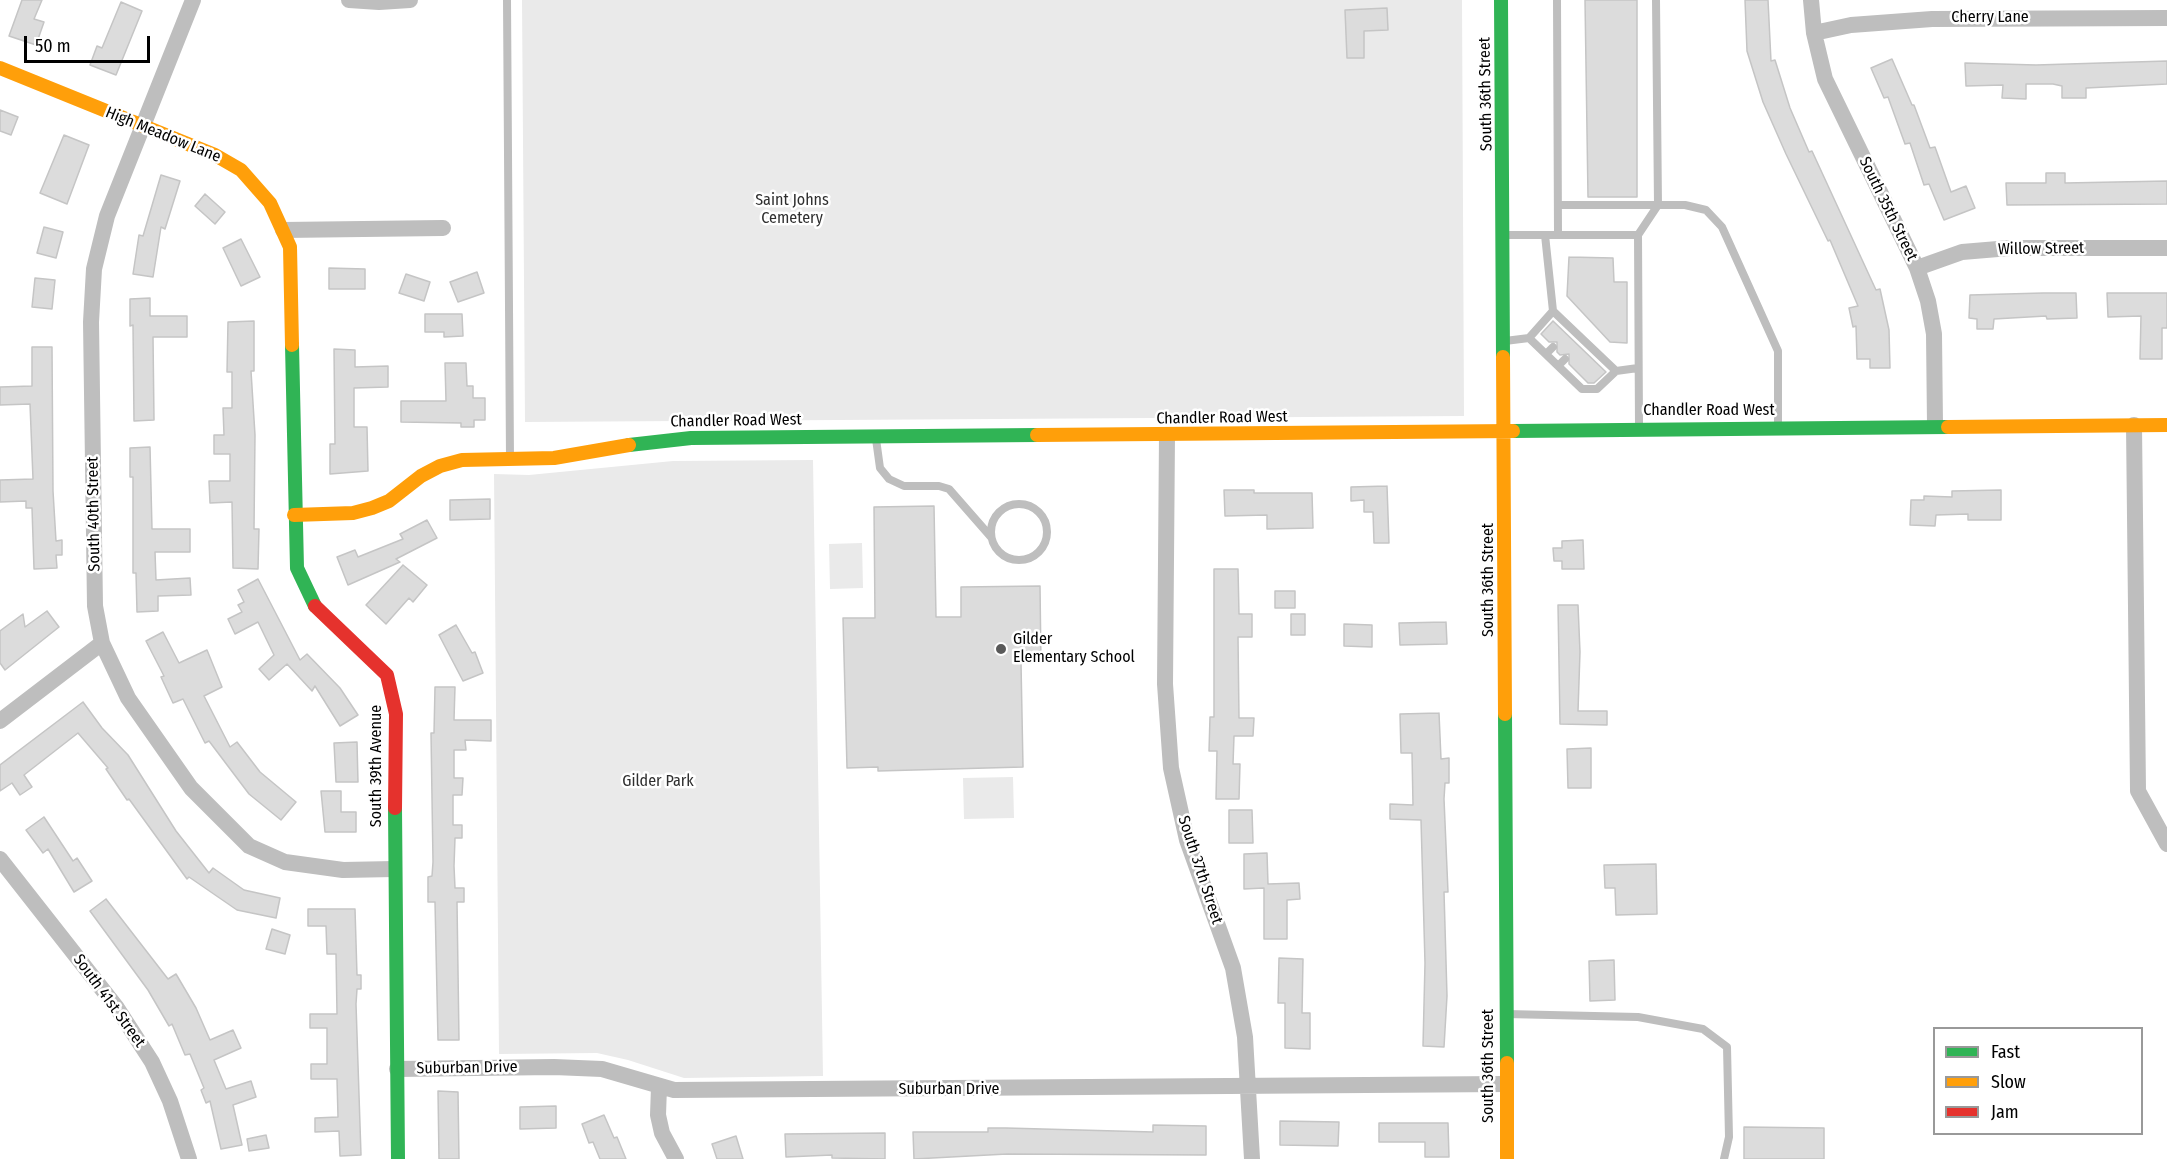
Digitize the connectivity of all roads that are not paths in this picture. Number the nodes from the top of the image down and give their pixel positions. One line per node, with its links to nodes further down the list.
1 (193, 0): 12 (street, South 40th Street)
2 (349, 0): 3 (street)
3 (410, 0)
4 (507, 0): 40 (lane)
5 (1501, 0): 17 (street, South 36th Street)
6 (1557, 0): 13 (lane)
7 (1656, 0): 14 (lane)
8 (1811, 0): 10 (street, South 35th Street)
9 (2167, 18): 10 (street, Cherry Lane)
10 (1814, 33): 22 (street, South 35th Street)
11 (0, 68): 12 (street, High Meadow Lane)
12 (141, 126): 16 (street, High Meadow Lane); 43 (street, South 40th Street)
13 (1558, 205): 14 (lane); 19 (lane)
14 (1658, 205): 20 (lane); 36 (lane)
15 (444, 228): 16 (street)
16 (283, 230): 41 (street, South 39th Avenue)
17 (1504, 235): 18 (lane); 25 (street, South 36th Street)
18 (1545, 235): 19 (lane); 23 (lane)
19 (1558, 235): 20 (lane)
20 (1638, 235): 30 (lane)
21 (2167, 248): 22 (street, Willow Street)
22 (1917, 268): 32 (street, South 35th Street)
23 (1553, 311): 24 (lane); 31 (lane)
24 (1529, 338): 25 (lane); 27 (lane)
25 (1505, 341): 37 (street, South 36th Street)
26 (1553, 347): 27 (lane)
27 (1546, 354): 29 (lane)
28 (1565, 359): 29 (lane)
29 (1558, 366): 31 (lane)
30 (1638, 368): 31 (lane); 35 (lane)
31 (1617, 371)
32 (1935, 425): 33 (street, Chandler Road West); 36 (street, Chandler Road West)
33 (2134, 425): 34 (street, Chandler Road West); 45 (street)
34 (2167, 425)
35 (1639, 427): 36 (street, Chandler Road West); 37 (street, Chandler Road West)
36 (1778, 427)
37 (1505, 430): 39 (street, Chandler Road West); 48 (street, South 36th Street)
38 (876, 435): 39 (street, Chandler Road West); 40 (street, Chandler Road West); 42 (lane)
39 (1167, 435): 51 (street, South 37th Street)
40 (510, 459): 41 (street, Chandler Road West)
41 (294, 515): 47 (street, South 39th Avenue)
42 (991, 537): 42 (lane)
43 (102, 643): 44 (street); 47 (street, South 40th Street)
44 (0, 721)
45 (2167, 844)
46 (0, 859): 53 (street, South 41st Street)
47 (394, 869): 49 (street, South 39th Avenue)
48 (1506, 1014): 50 (street, South 36th Street); 58 (lane)
49 (397, 1069): 52 (street, Suburban Drive); 54 (street, South 39th Avenue)
50 (1505, 1084): 51 (street, Suburban Drive); 57 (street, South 36th Street)
51 (1247, 1086): 52 (street, Suburban Drive); 56 (street, South 37th Street)
52 (659, 1087): 55 (street)
53 (189, 1159)
54 (398, 1159)
55 (676, 1159)
56 (1251, 1159)
57 (1507, 1159)
58 (1724, 1159)

